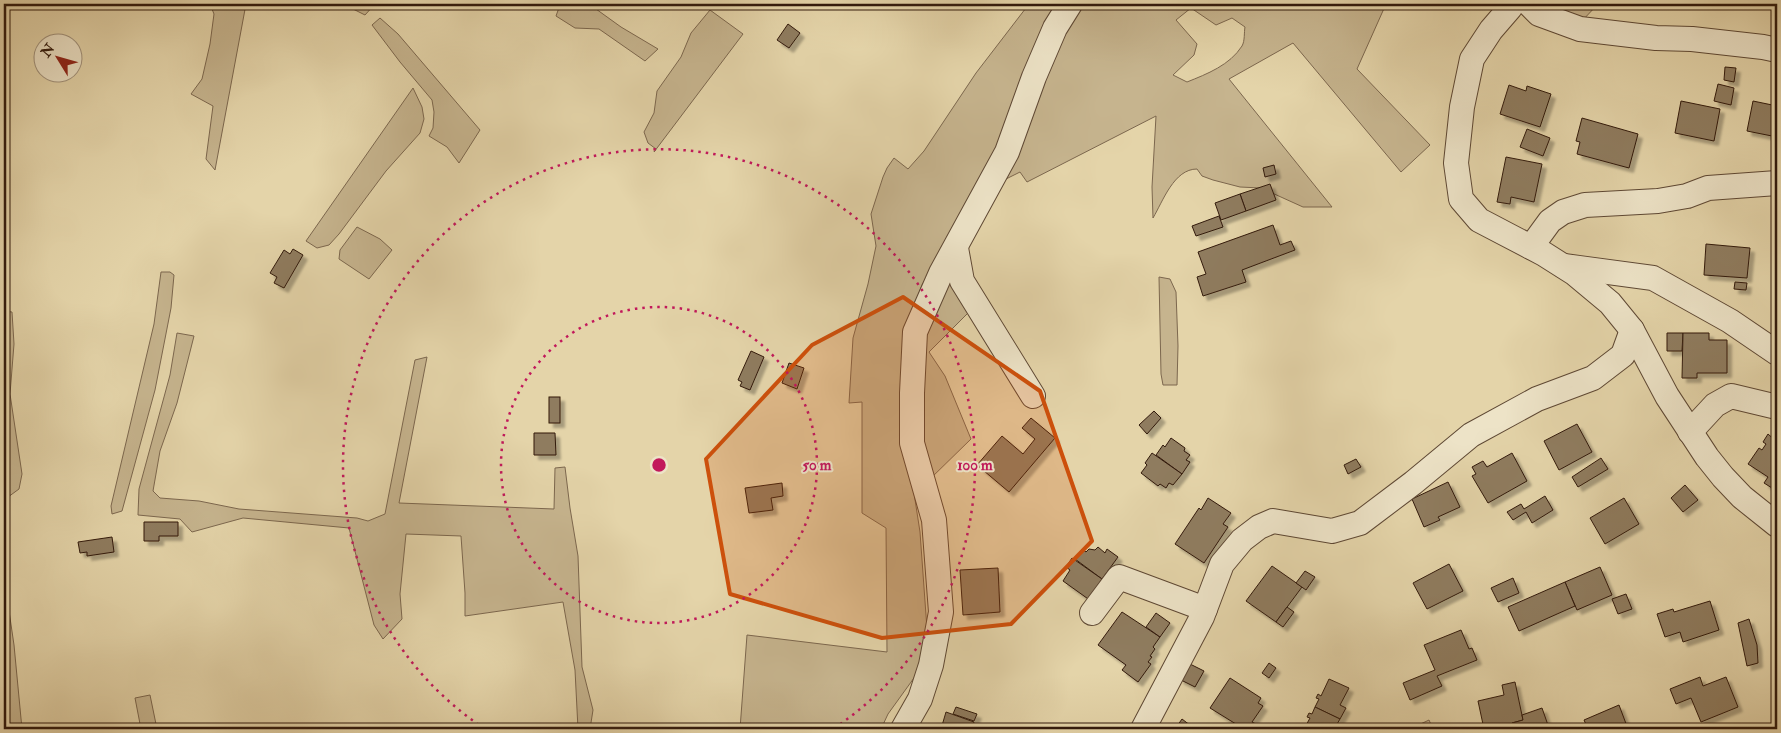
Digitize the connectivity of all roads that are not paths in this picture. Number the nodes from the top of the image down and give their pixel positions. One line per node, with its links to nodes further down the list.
1 (1070, 4): 7 (street)
2 (1511, 4): 6 (street)
3 (1530, 4): 4 (street)
4 (1777, 50)
5 (1777, 183): 6 (street)
6 (1531, 247): 8 (street)
7 (956, 248): 11 (street); 17 (street)
8 (1563, 266): 9 (street); 10 (street)
9 (1632, 330): 13 (street); 15 (street)
10 (1777, 353)
11 (1032, 396)
12 (1777, 407): 13 (street)
13 (1690, 432): 14 (street)
14 (1777, 525)
15 (1205, 609): 16 (street); 18 (street)
16 (1092, 613)
17 (903, 729)
18 (1143, 729)

